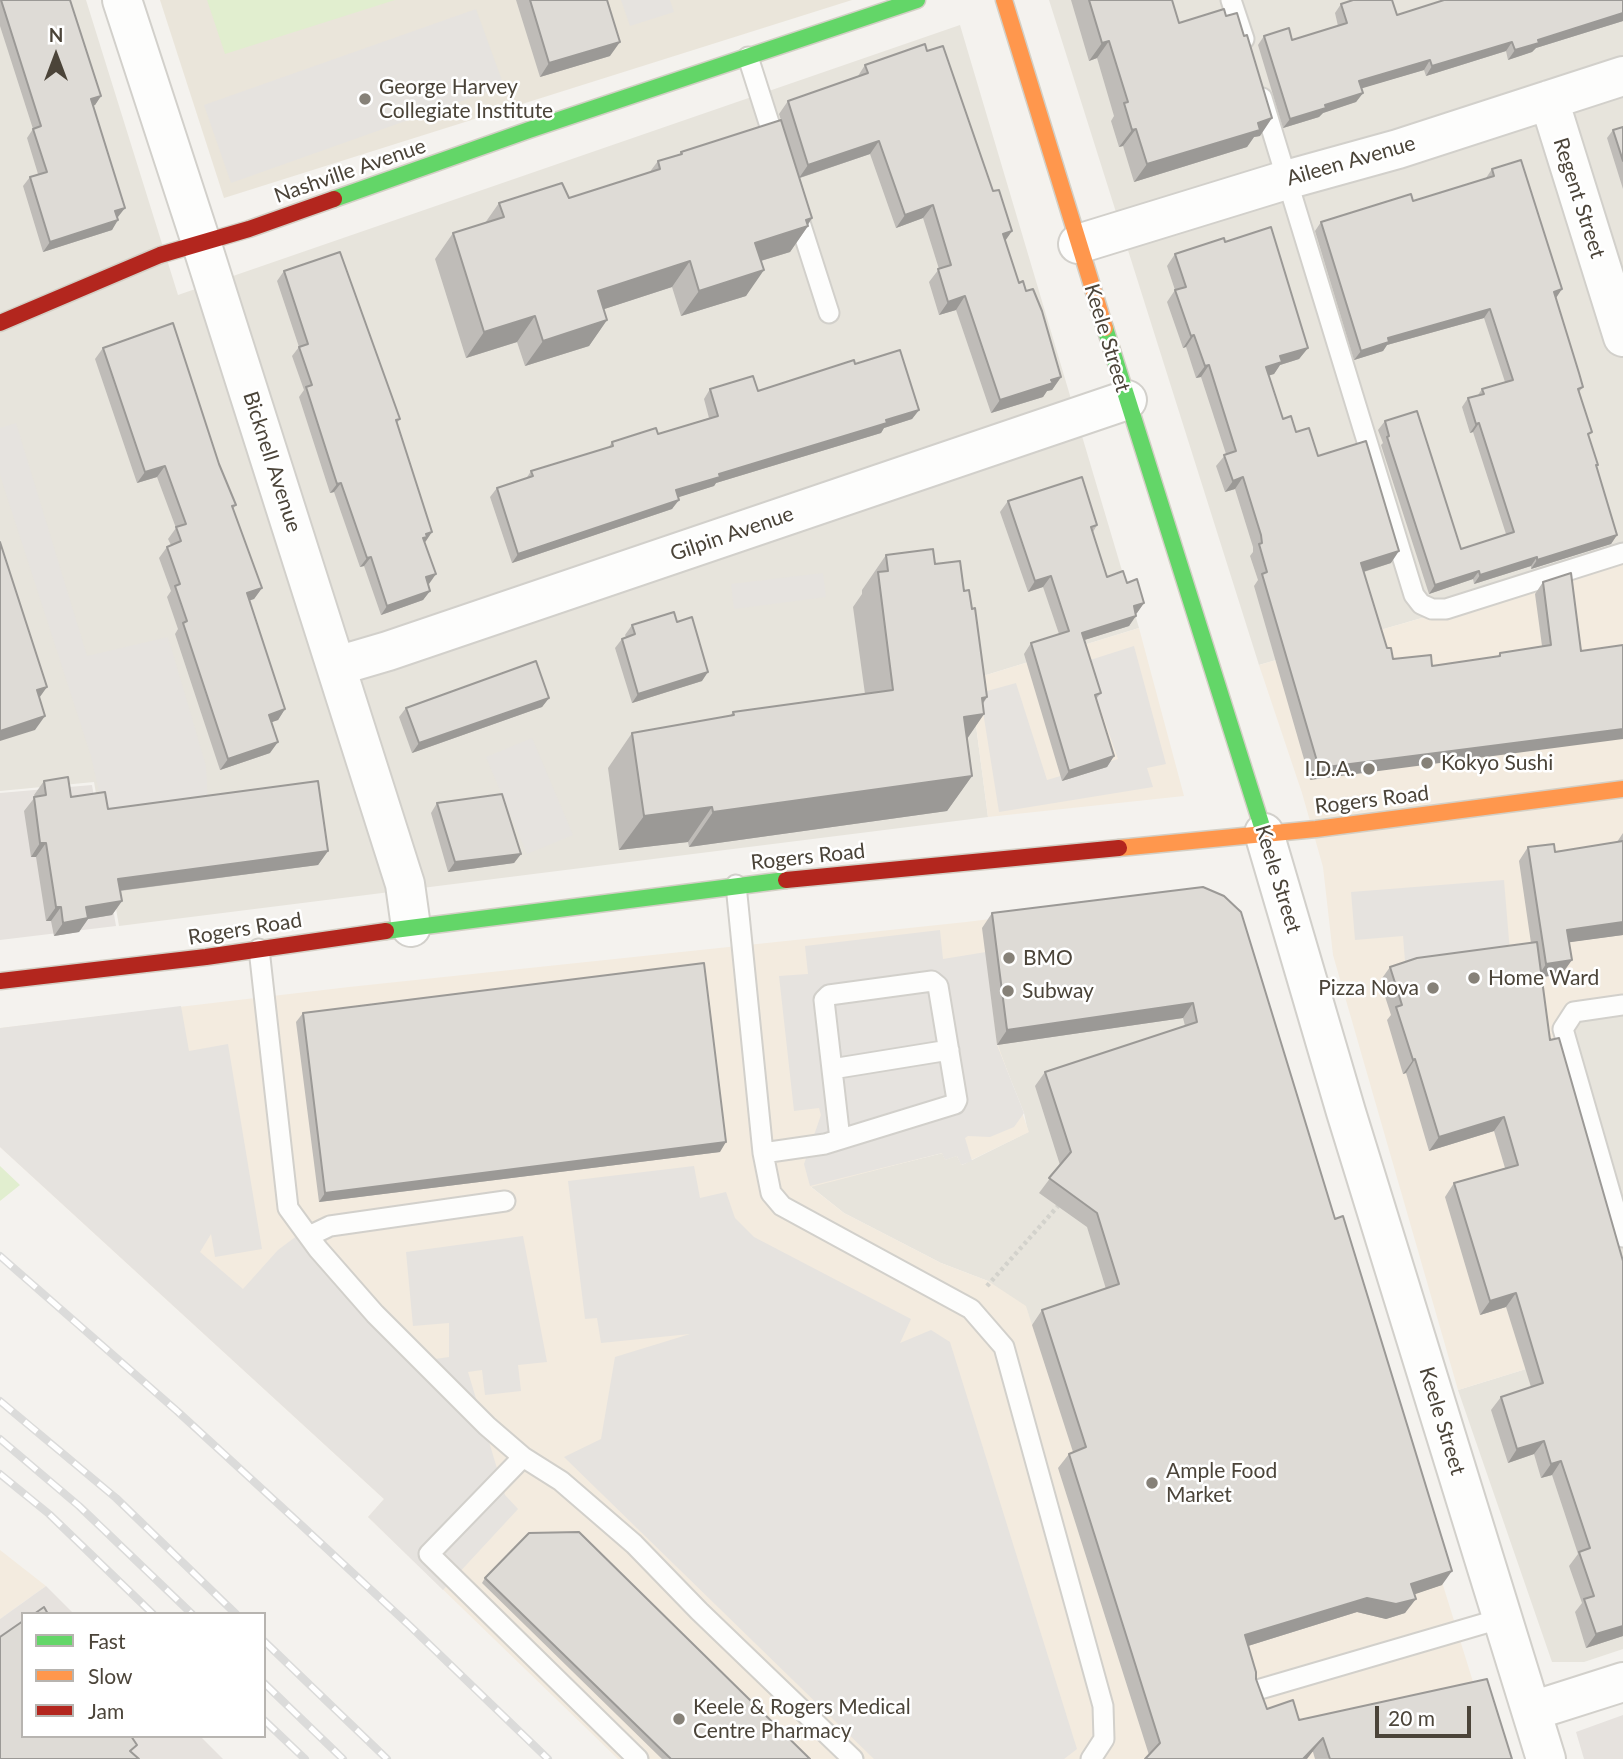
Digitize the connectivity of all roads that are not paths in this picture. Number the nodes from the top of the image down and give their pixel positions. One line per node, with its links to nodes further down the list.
1 (122, 0): 13 (street, Bicknell Avenue)
2 (917, 0): 6 (main road, Nashville Avenue)
3 (1004, 0): 14 (main road, Keele Street)
4 (1231, 0): 5 (lane)
5 (1248, 52)
6 (748, 57): 10 (lane); 13 (main road, Nashville Avenue)
7 (1623, 76): 9 (street, Aileen Avenue)
8 (1256, 79): 11 (lane)
9 (1549, 100): 11 (street, Aileen Avenue); 17 (street, Regent Street)
10 (783, 170)
11 (1286, 180): 14 (street, Aileen Avenue); 19 (lane)
12 (792, 196): 15 (lane)
13 (201, 242): 16 (main road, Nashville Avenue); 20 (street, Bicknell Avenue)
14 (1078, 244): 18 (main road, Keele Street)
15 (829, 313)
16 (0, 323)
17 (1623, 337)
18 (1127, 400): 20 (street, Gilpin Avenue); 22 (main road, Keele Street)
19 (1623, 553)
20 (337, 666): 24 (street, Bicknell Avenue)
21 (1623, 789): 22 (main road, Rogers Road)
22 (1264, 833): 23 (main road, Rogers Road); 36 (street, Keele Street)
23 (736, 886): 24 (main road, Rogers Road); 31 (lane)
24 (411, 928): 25 (main road, Rogers Road)
25 (259, 949): 26 (main road, Rogers Road); 33 (lane)
26 (0, 981)
27 (1623, 1005): 34 (lane)
28 (949, 1050): 29 (lane); 29 (lane); 30 (lane)
29 (832, 1069): 30 (lane)
30 (840, 1139): 31 (lane)
31 (763, 1153): 42 (lane)
32 (505, 1200): 33 (lane)
33 (309, 1236): 35 (lane)
34 (1623, 1237)
35 (523, 1457): 40 (lane); 41 (lane)
36 (1503, 1618): 38 (lane); 39 (street, Keele Street)
37 (1623, 1682): 39 (street)
38 (1257, 1690)
39 (1532, 1711): 43 (street, Keele Street)
40 (638, 1759)
41 (853, 1759)
42 (1091, 1759)
43 (1546, 1759)

